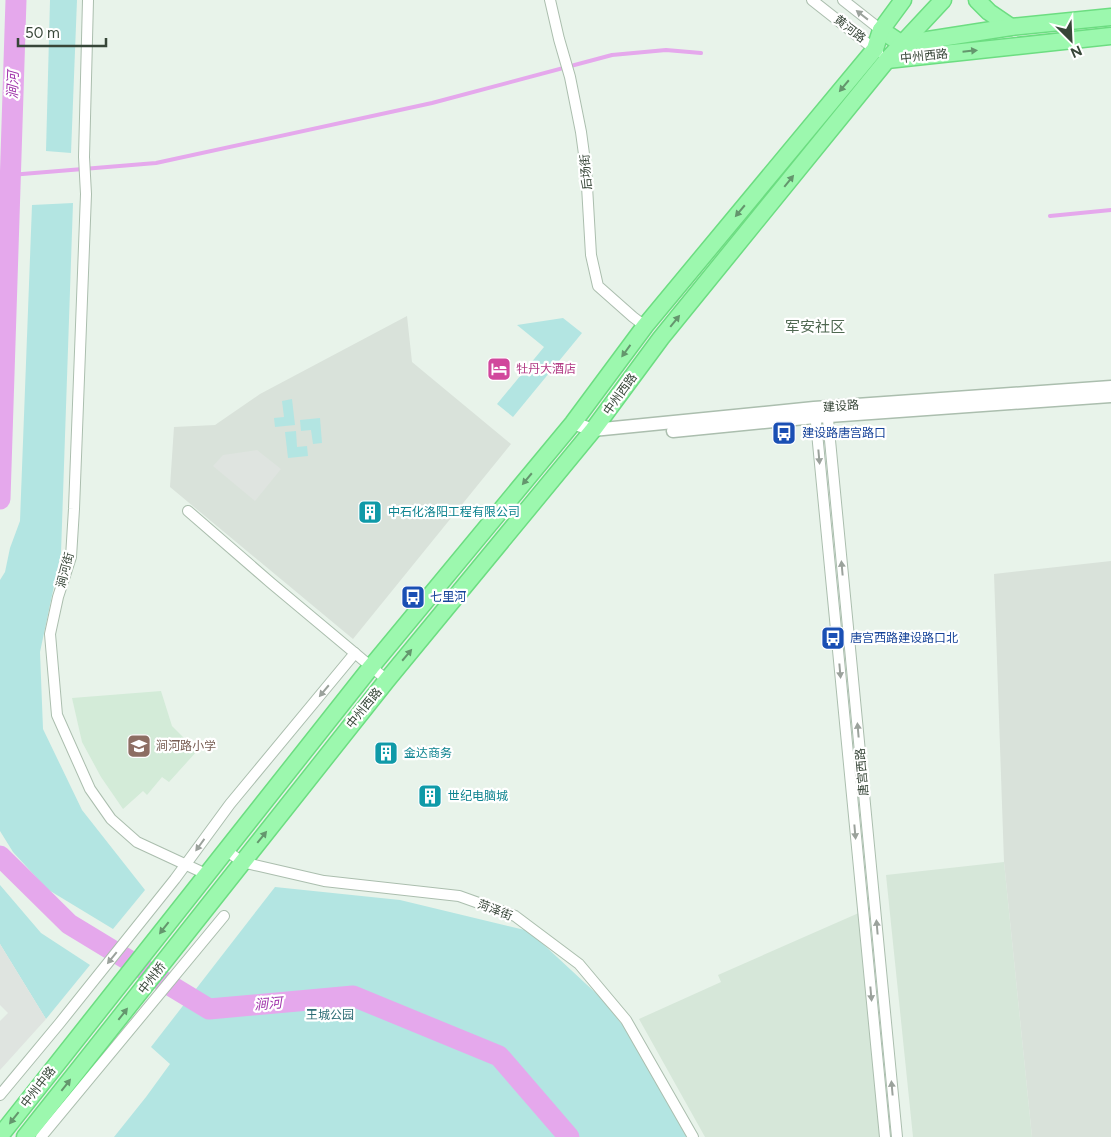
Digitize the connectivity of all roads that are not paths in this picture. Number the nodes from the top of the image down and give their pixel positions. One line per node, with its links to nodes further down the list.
1 (88, 0): 26 (street, 涧河街)
2 (550, 0): 14 (street, 后场街)
3 (812, 0): 13 (street, 黄河路)
4 (843, 0): 10 (street, 黄河路, one-way to 4)
5 (903, 0): 10 (main road)
6 (943, 0): 12 (main road)
7 (977, 0): 9 (main road)
8 (1111, 17): 9 (main road, 中州西路)
9 (1011, 27): 12 (main road, 中州西路)
10 (881, 30): 12 (main road, 中州西路); 13 (main road)
11 (1111, 36): 13 (main road, 中州西路, one-way to 11)
12 (902, 44): 13 (main road)
13 (881, 54): 14 (main road, 中州西路, one-way to 14); 19 (main road, 中州西路, one-way to 13)
14 (645, 326): 18 (main road, 中州西路, one-way to 18)
15 (1111, 387): 17 (street, 建设路)
16 (1111, 396): 17 (street, 建设路)
17 (821, 412): 19 (street, 建设路); 38 (street, 唐宫西路, one-way to 38); 39 (street, 唐宫西路, one-way to 17)
18 (573, 423): 19 (street, 建设路); 22 (main road, 中州西路, one-way to 22)
19 (590, 435): 23 (main road, 中州西路, one-way to 19)
20 (188, 511): 21 (street)
21 (355, 653): 22 (street); 26 (street, one-way to 26)
22 (371, 667): 23 (street); 24 (main road, 中州西路)
23 (387, 680): 25 (main road, 中州西路, one-way to 23)
24 (226, 850): 25 (street, 菏泽街); 27 (main road, 中州西路)
25 (242, 862): 29 (main road, 中州西路); 37 (street, 菏泽街)
26 (186, 864): 27 (street, 涧河街); 33 (street, one-way to 33)
27 (206, 874): 28 (main road, 中州西路)
28 (194, 890): 31 (main road, 中州桥, one-way to 31)
29 (210, 903): 32 (main road, 中州桥, one-way to 29)
30 (224, 916): 32 (street)
31 (77, 1038): 34 (main road, 中州中路, one-way to 34)
32 (99, 1056): 35 (main road, 中州中路, one-way to 32); 36 (street)
33 (0, 1095)
34 (0, 1136)
35 (26, 1137)
36 (41, 1137)
37 (693, 1137)
38 (885, 1137)
39 (897, 1137)

